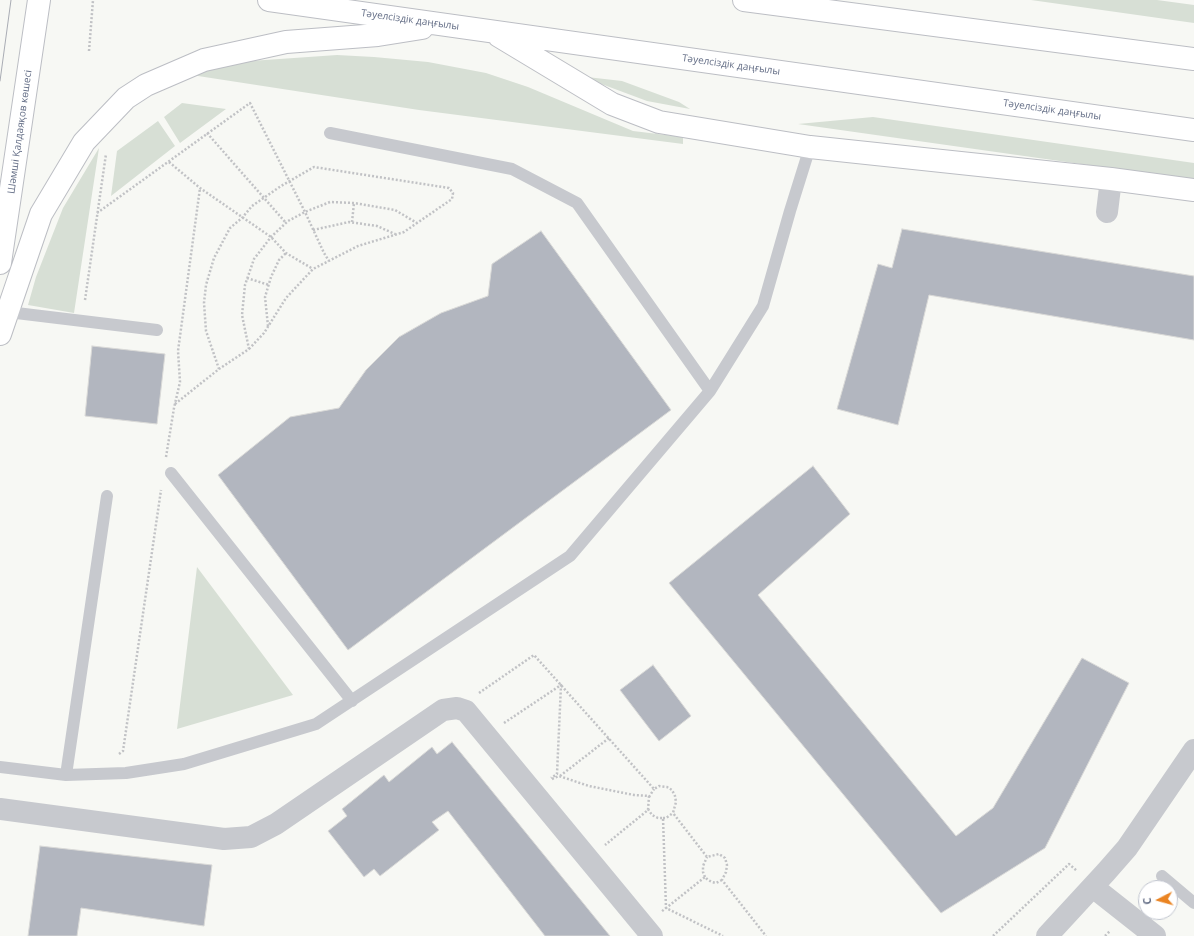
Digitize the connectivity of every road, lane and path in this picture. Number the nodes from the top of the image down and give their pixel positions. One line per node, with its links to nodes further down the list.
1 (39, 0): 31 (main road, Шәмші Қалдаяқов көшесі)
2 (93, 0): 7 (path)
3 (269, 0): 5 (main road, Тәуелсіздік даңғылы)
4 (744, 0): 8 (main road)
5 (447, 24): 6 (main road, Тәуелсіздік даңғылы); 36 (main road)
6 (491, 31): 9 (main road, Тәуелсіздік даңғылы); 12 (main road)
7 (89, 51)
8 (1194, 59)
9 (1194, 130)
10 (207, 133): 14 (path); 16 (path); 24 (path)
11 (330, 133): 42 (lane)
12 (810, 147): 15 (main road); 42 (lane)
13 (106, 148): 21 (path)
14 (169, 162): 21 (path); 22 (path)
15 (1111, 178): 17 (main road); 20 (street)
16 (289, 181): 19 (path); 22 (path); 25 (path)
17 (1194, 190)
18 (354, 203): 19 (path); 23 (path); 25 (path)
19 (305, 212): 24 (path); 26 (path)
20 (1106, 212)
21 (97, 213): 35 (path)
22 (242, 218): 28 (path); 41 (path)
23 (352, 222): 26 (path); 27 (path)
24 (286, 223): 28 (path)
25 (417, 223): 27 (path)
26 (313, 230): 30 (path)
27 (396, 234): 30 (path)
28 (271, 237): 29 (path); 33 (path)
29 (286, 253): 32 (path); 34 (path)
30 (329, 261): 32 (path)
31 (0, 263)
32 (313, 269): 37 (path)
33 (247, 278): 34 (path); 40 (path)
34 (269, 285): 37 (path)
35 (84, 300)
36 (8, 312): 38 (lane); 39 (main road)
37 (268, 327): 40 (path)
38 (157, 330)
39 (0, 334)
40 (249, 349): 41 (path)
41 (219, 369): 43 (path)
42 (710, 391): 47 (lane)
43 (175, 404)
44 (172, 473): 47 (lane)
45 (107, 496): 53 (lane)
46 (561, 685): 48 (path); 49 (path); 50 (path); 56 (path)
47 (352, 701): 53 (lane)
48 (457, 708): 49 (street); 58 (street)
49 (486, 735): 56 (street)
50 (609, 738): 54 (path); 55 (path)
51 (1194, 750): 67 (street)
52 (0, 767): 53 (lane)
53 (66, 775)
54 (560, 776): 56 (path); 57 (path)
55 (654, 789): 57 (path); 60 (path)
56 (531, 790): 63 (street)
57 (648, 796): 59 (path)
58 (0, 809)
59 (648, 810): 61 (path); 63 (path)
60 (673, 813): 61 (path); 62 (path)
61 (663, 818): 69 (path)
62 (707, 857): 65 (path); 66 (path)
63 (588, 859): 70 (street)
64 (1162, 876): 68 (lane)
65 (705, 877): 66 (path); 69 (path)
66 (722, 880): 72 (path)
67 (1093, 887): 73 (path); 74 (street); 75 (street)
68 (1194, 903)
69 (666, 908): 70 (path); 71 (path)
70 (647, 930)
71 (723, 936)
72 (766, 936)
73 (993, 936)
74 (1047, 936)
75 (1155, 936)

